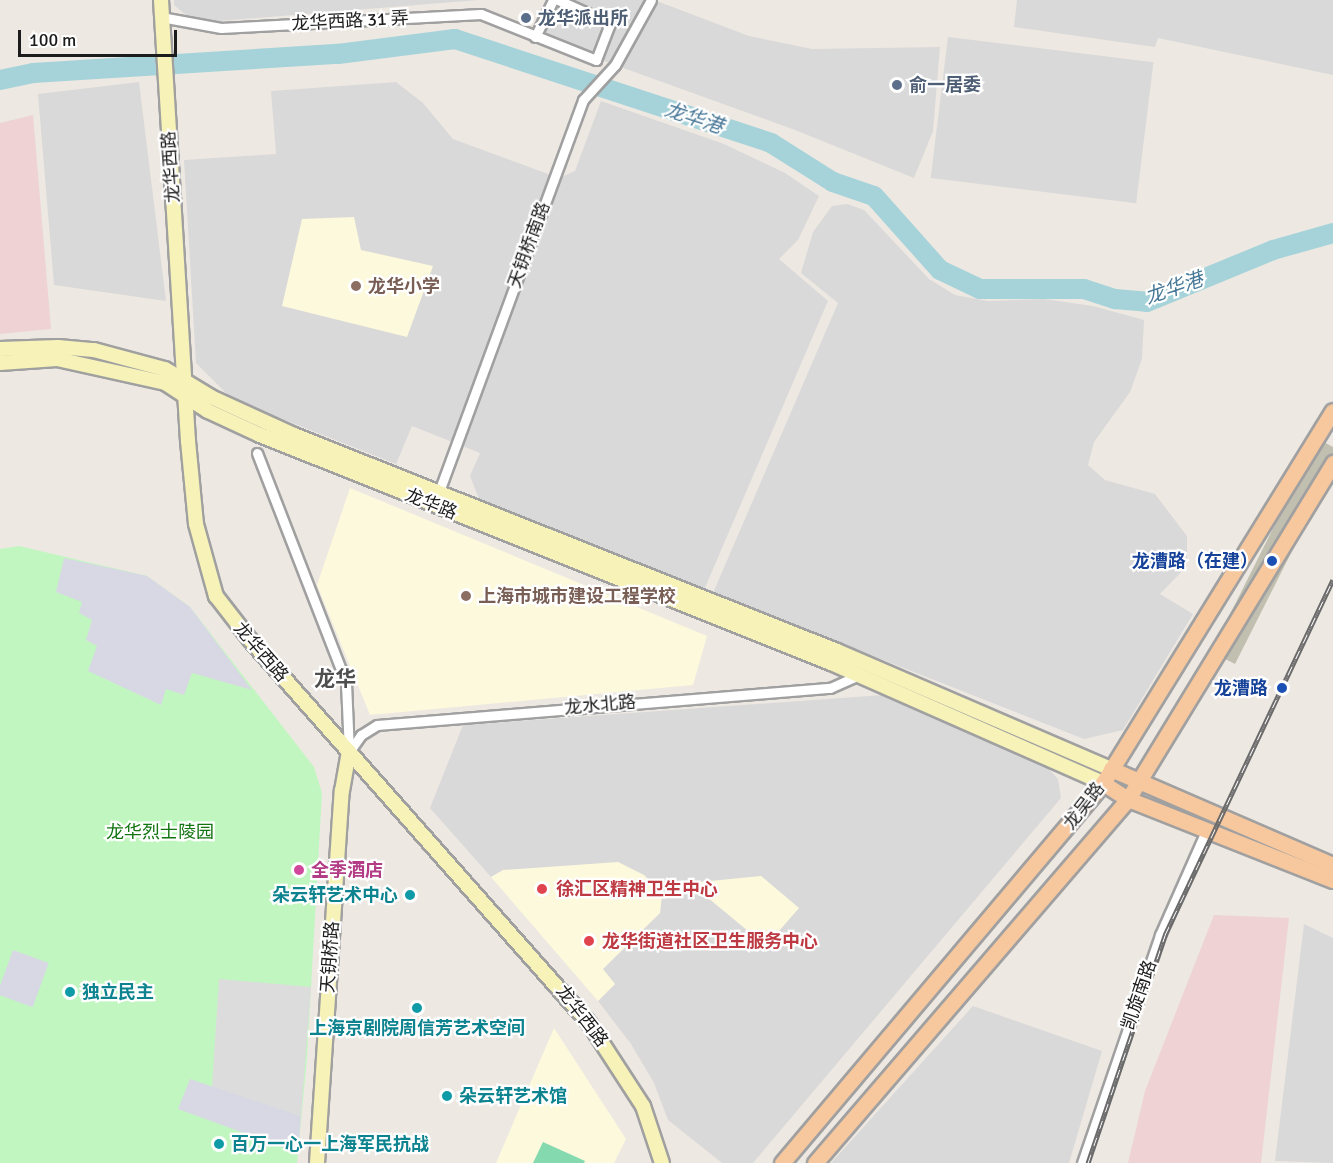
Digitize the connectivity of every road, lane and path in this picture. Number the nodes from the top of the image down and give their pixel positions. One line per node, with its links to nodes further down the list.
1 (152, 0): 6 (main road, 龙华西路)
2 (161, 0): 6 (main road, 龙华西路)
3 (553, 0): 7 (street)
4 (558, 0): 7 (street, 龙华西路 31 弄)
5 (651, 0): 15 (street, 天钥桥南路)
6 (161, 17): 7 (street, 龙华西路 31 弄); 10 (main road, 龙华西路)
7 (535, 37)
8 (0, 349): 10 (main road, 龙华路)
9 (0, 363): 11 (main road, 龙华路)
10 (184, 378): 11 (main road, 龙华西路); 15 (main road, 龙华路)
11 (185, 395): 15 (main road, 龙华路); 17 (main road, 龙华西路)
12 (1333, 411): 18 (main road, 龙吴路)
13 (257, 453): 17 (street)
14 (1333, 463): 20 (main road, 龙吴路)
15 (436, 499): 16 (main road, 龙华路); 16 (main road, 龙华路)
16 (863, 670): 17 (street, 龙水北路); 18 (main road); 19 (main road)
17 (349, 752): 25 (main road, 天钥桥路); 26 (main road, 龙华西路)
18 (1111, 769): 19 (main road, 龙吴路); 20 (main road)
19 (1103, 783): 21 (main road); 27 (main road, 龙吴路)
20 (1139, 784): 21 (main road, 龙吴路); 23 (main road)
21 (1128, 799): 22 (main road); 28 (main road, 龙吴路)
22 (1206, 831): 24 (main road); 29 (street, 凯旋南路)
23 (1333, 865)
24 (1333, 880)
25 (317, 1163)
26 (662, 1163)
27 (782, 1163)
28 (815, 1163)
29 (1083, 1163)

